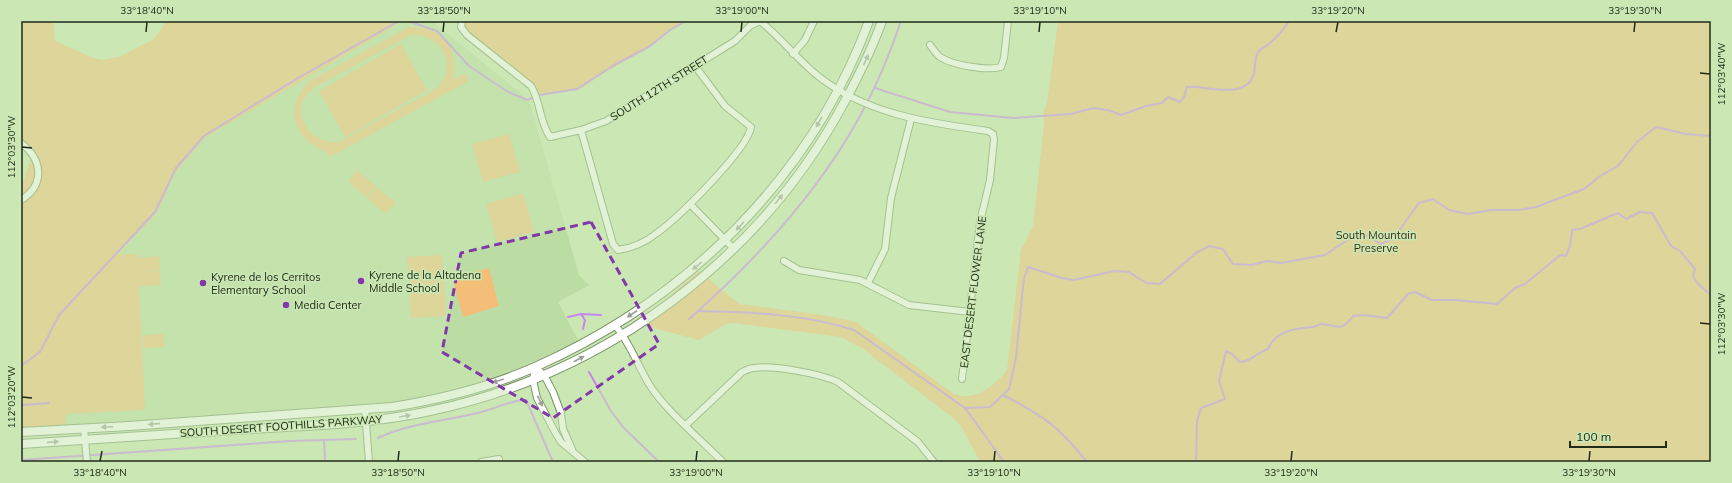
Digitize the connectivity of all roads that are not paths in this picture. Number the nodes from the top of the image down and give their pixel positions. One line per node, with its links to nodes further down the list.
1 (760, 21): 8 (street); 9 (street, SOUTH 12TH STREET)
2 (814, 21): 8 (street)
3 (869, 21): 10 (street, SOUTH DESERT FOOTHILLS PARKWAY)
4 (882, 21): 11 (street, SOUTH DESERT FOOTHILLS PARKWAY, one-way to 4)
5 (1008, 21): 7 (street)
6 (461, 24): 13 (street, SOUTH 12TH STREET)
7 (930, 45)
8 (793, 54): 10 (street)
9 (695, 66): 13 (street, SOUTH 12TH STREET); 16 (street)
10 (838, 89): 11 (street); 17 (street, SOUTH DESERT FOOTHILLS PARKWAY, one-way to 17)
11 (848, 95): 12 (street); 18 (street, SOUTH DESERT FOOTHILLS PARKWAY, one-way to 11)
12 (911, 119): 20 (street); 21 (street, EAST DESERT FLOWER LANE)
13 (581, 130): 16 (street)
14 (21, 143): 15 (street)
15 (21, 200)
16 (690, 204): 17 (street)
17 (726, 240): 18 (street); 22 (street, SOUTH DESERT FOOTHILLS PARKWAY, one-way to 22)
18 (734, 249): 23 (street, SOUTH DESERT FOOTHILLS PARKWAY)
19 (784, 262): 20 (street)
20 (868, 283): 21 (street)
21 (970, 312): 26 (street, EAST DESERT FLOWER LANE)
22 (615, 325): 23 (street); 24 (street, SOUTH DESERT FOOTHILLS PARKWAY)
23 (624, 335): 25 (street, SOUTH DESERT FOOTHILLS PARKWAY, one-way to 23); 31 (street)
24 (534, 367): 25 (street); 27 (street); 28 (street, SOUTH DESERT FOOTHILLS PARKWAY, one-way to 28)
25 (544, 375): 27 (street, SOUTH DESERT FOOTHILLS PARKWAY); 37 (street)
26 (962, 379)
27 (533, 380): 30 (street, SOUTH DESERT FOOTHILLS PARKWAY, one-way to 27); 37 (street, one-way to 37)
28 (365, 410): 29 (street, SOUTH DESERT FOOTHILLS PARKWAY); 30 (street)
29 (221, 420): 32 (street, SOUTH DESERT FOOTHILLS PARKWAY, one-way to 32); 33 (street)
30 (367, 422): 33 (street, SOUTH DESERT FOOTHILLS PARKWAY); 40 (street)
31 (686, 425): 43 (street); 44 (street)
32 (84, 429): 34 (street, SOUTH DESERT FOOTHILLS PARKWAY); 35 (street)
33 (221, 431): 35 (street, SOUTH DESERT FOOTHILLS PARKWAY)
34 (21, 432)
35 (84, 440): 36 (street, SOUTH DESERT FOOTHILLS PARKWAY, one-way to 35); 39 (street)
36 (21, 444)
37 (572, 450): 42 (street)
38 (499, 459): 41 (street)
39 (86, 461)
40 (369, 462)
41 (481, 462)
42 (584, 462)
43 (723, 462)
44 (934, 462)

